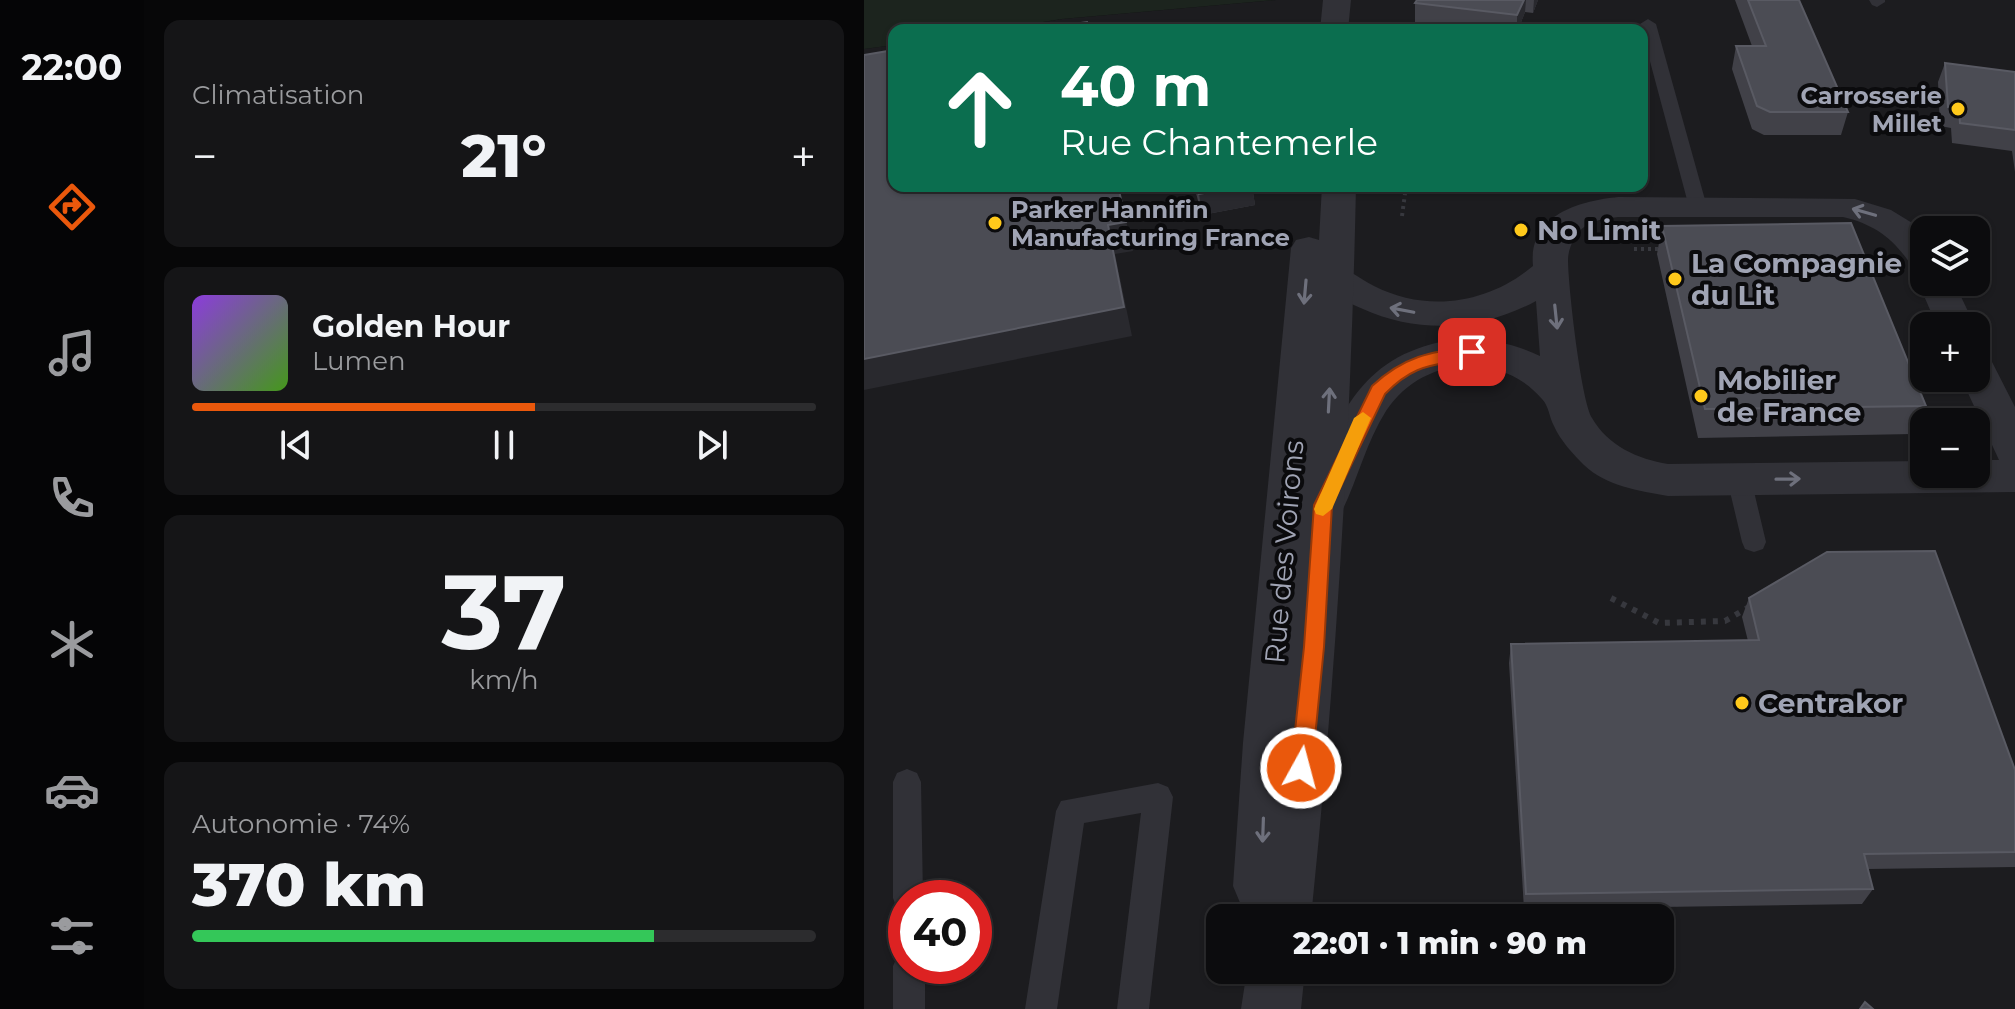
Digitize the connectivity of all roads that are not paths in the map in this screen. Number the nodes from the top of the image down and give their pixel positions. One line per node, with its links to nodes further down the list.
1 (1648, 24): 4 (lane)
2 (1314, 192): 17 (street, Rue des Voirons, one-way to 17)
3 (1339, 192): 7 (street, Rue des Voirons)
4 (1698, 207): 5 (street, one-way to 4); 6 (street)
5 (1910, 240)
6 (1551, 270): 7 (street, one-way to 7); 9 (street, one-way to 9)
7 (1336, 278): 13 (street, Rue des Voirons, one-way to 7)
8 (1987, 392): 10 (street)
9 (1564, 396): 12 (street); 13 (street)
10 (2015, 451)
11 (2015, 476): 12 (street, one-way to 11)
12 (1739, 479): 14 (lane)
13 (1323, 505): 18 (street, Rue des Voirons)
14 (1754, 542)
15 (907, 782): 16 (lane)
16 (908, 880)
17 (1261, 904)
18 (1284, 904)
19 (909, 984): 22 (lane)
20 (1258, 984): 25 (street)
21 (1274, 984): 26 (street)
22 (909, 1009)
23 (1041, 1009): 24 (lane)
24 (1133, 1009)
25 (1257, 1009)
26 (1271, 1009)

